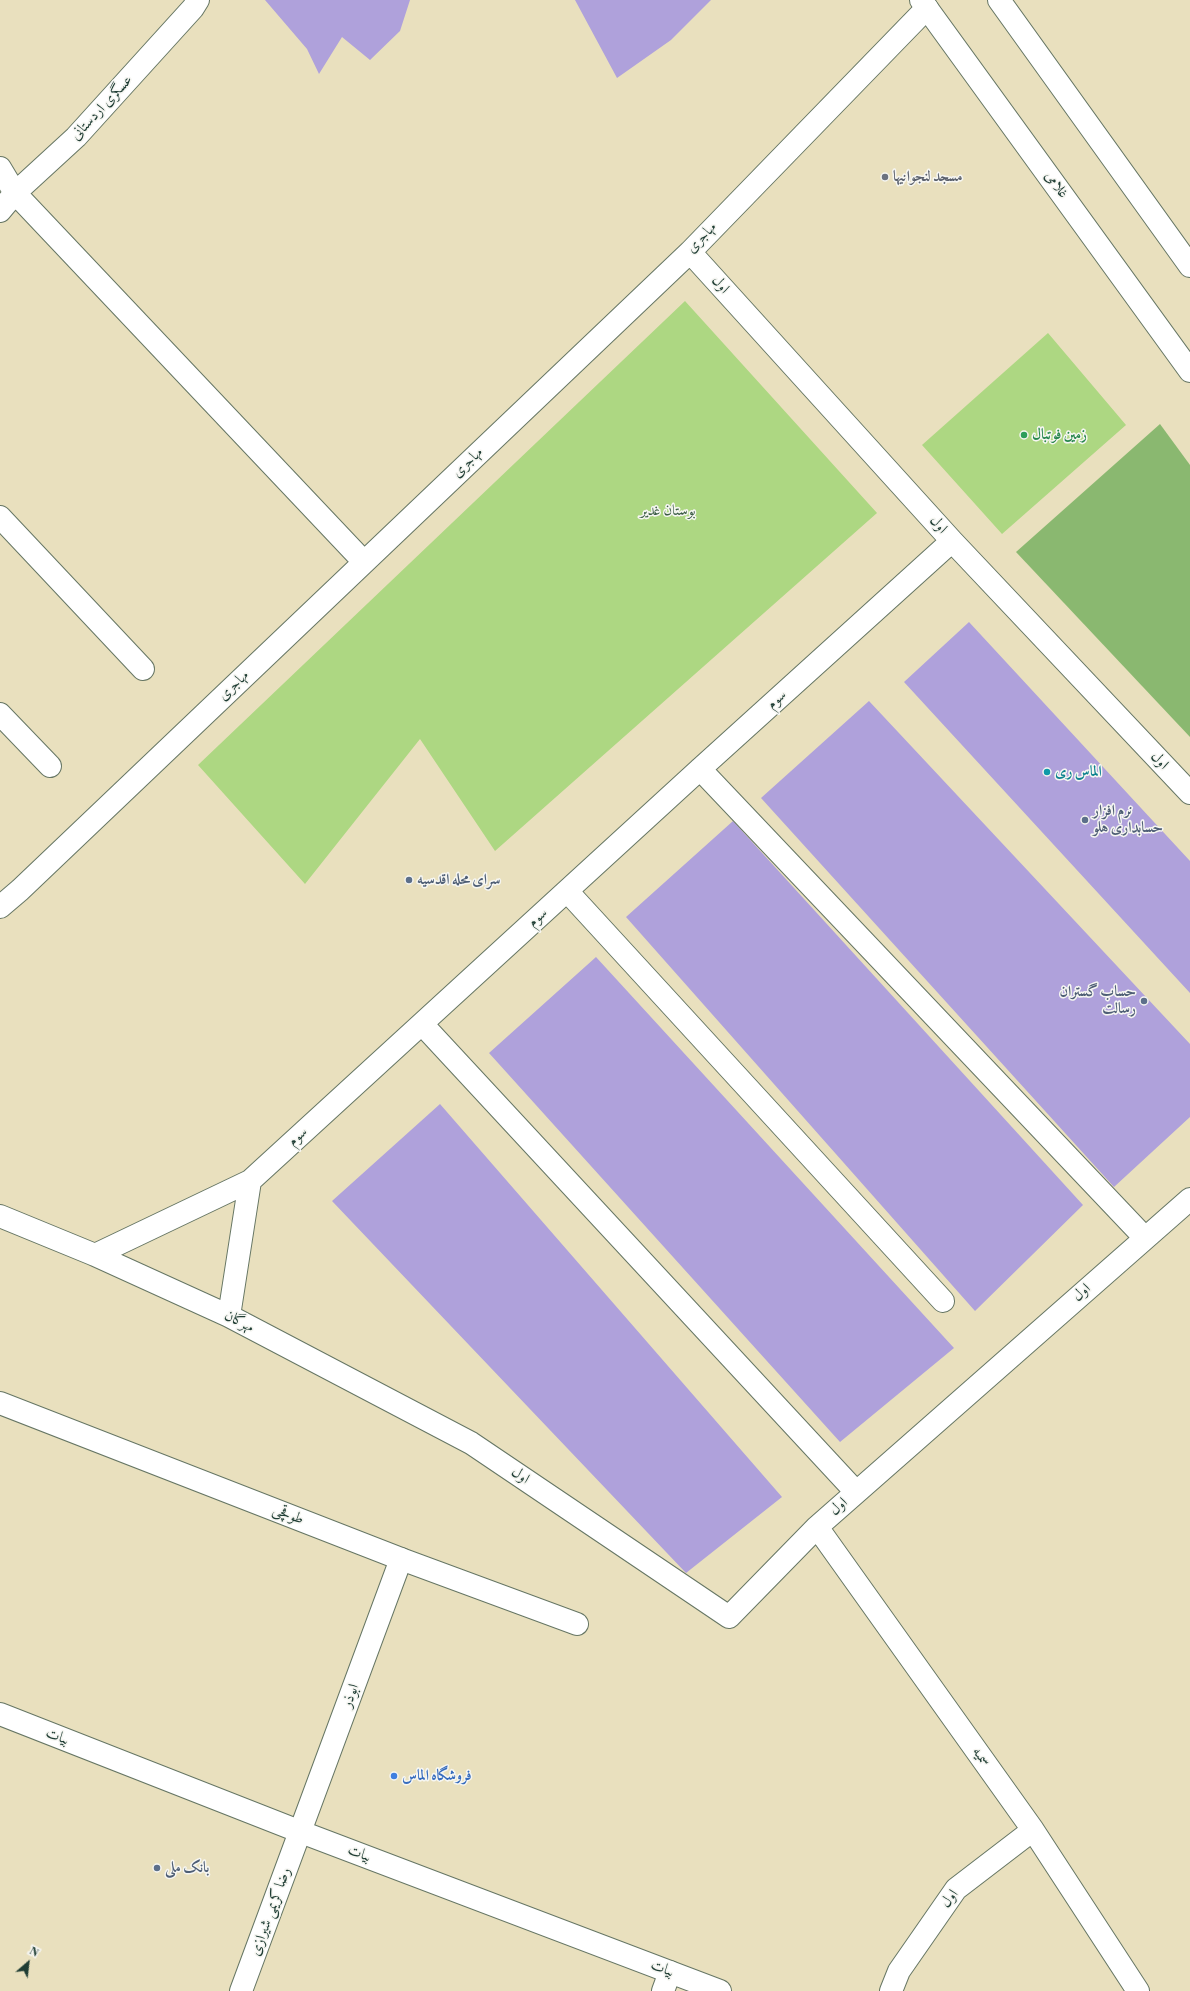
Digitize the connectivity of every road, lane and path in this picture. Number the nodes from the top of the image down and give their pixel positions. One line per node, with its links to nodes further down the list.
1 (198, 0): 5 (street, عسگری اردستانی)
2 (998, 0): 8 (street)
3 (924, 4): 7 (street, مهاجری); 9 (street, غلامی)
4 (0, 168): 5 (street)
5 (15, 193): 6 (street, عسگری اردستانی); 12 (street)
6 (0, 211)
7 (690, 252): 11 (street, اول); 12 (street, مهاجری)
8 (1190, 266)
9 (1190, 371)
10 (0, 517): 13 (street)
11 (952, 541): 16 (street, سوم); 17 (street, اول)
12 (364, 562): 19 (street, مهاجری)
13 (143, 669)
14 (0, 714): 15 (street)
15 (50, 766)
16 (700, 769): 18 (street, سوم); 24 (street)
17 (1190, 794)
18 (568, 891): 20 (street, سوم); 26 (street)
19 (0, 907)
20 (422, 1024): 21 (street, سوم); 30 (street)
21 (250, 1181): 25 (street, سوم); 27 (street)
22 (1190, 1199): 24 (street, اول)
23 (0, 1216): 25 (street, مهرگان)
24 (1145, 1238): 30 (street, اول)
25 (95, 1255): 27 (street, مهرگان)
26 (943, 1301)
27 (229, 1316): 29 (street, مهرگان)
28 (0, 1403): 32 (street, طوقچی)
29 (471, 1443): 31 (street, اول)
30 (856, 1492): 31 (street, اول)
31 (817, 1527): 35 (street, سمیه)
32 (401, 1559): 33 (street, طوقچی); 36 (street, ابوذر)
33 (577, 1624)
34 (0, 1714): 36 (street, بیات)
35 (1033, 1830): 40 (street, اول); 41 (street, سمیه)
36 (301, 1832): 37 (street, بیات); 38 (street, رضا کریمی شیرازی)
37 (666, 1982): 39 (street, بیات)
38 (241, 1991)
39 (720, 1991)
40 (891, 1991)
41 (1138, 1991)

